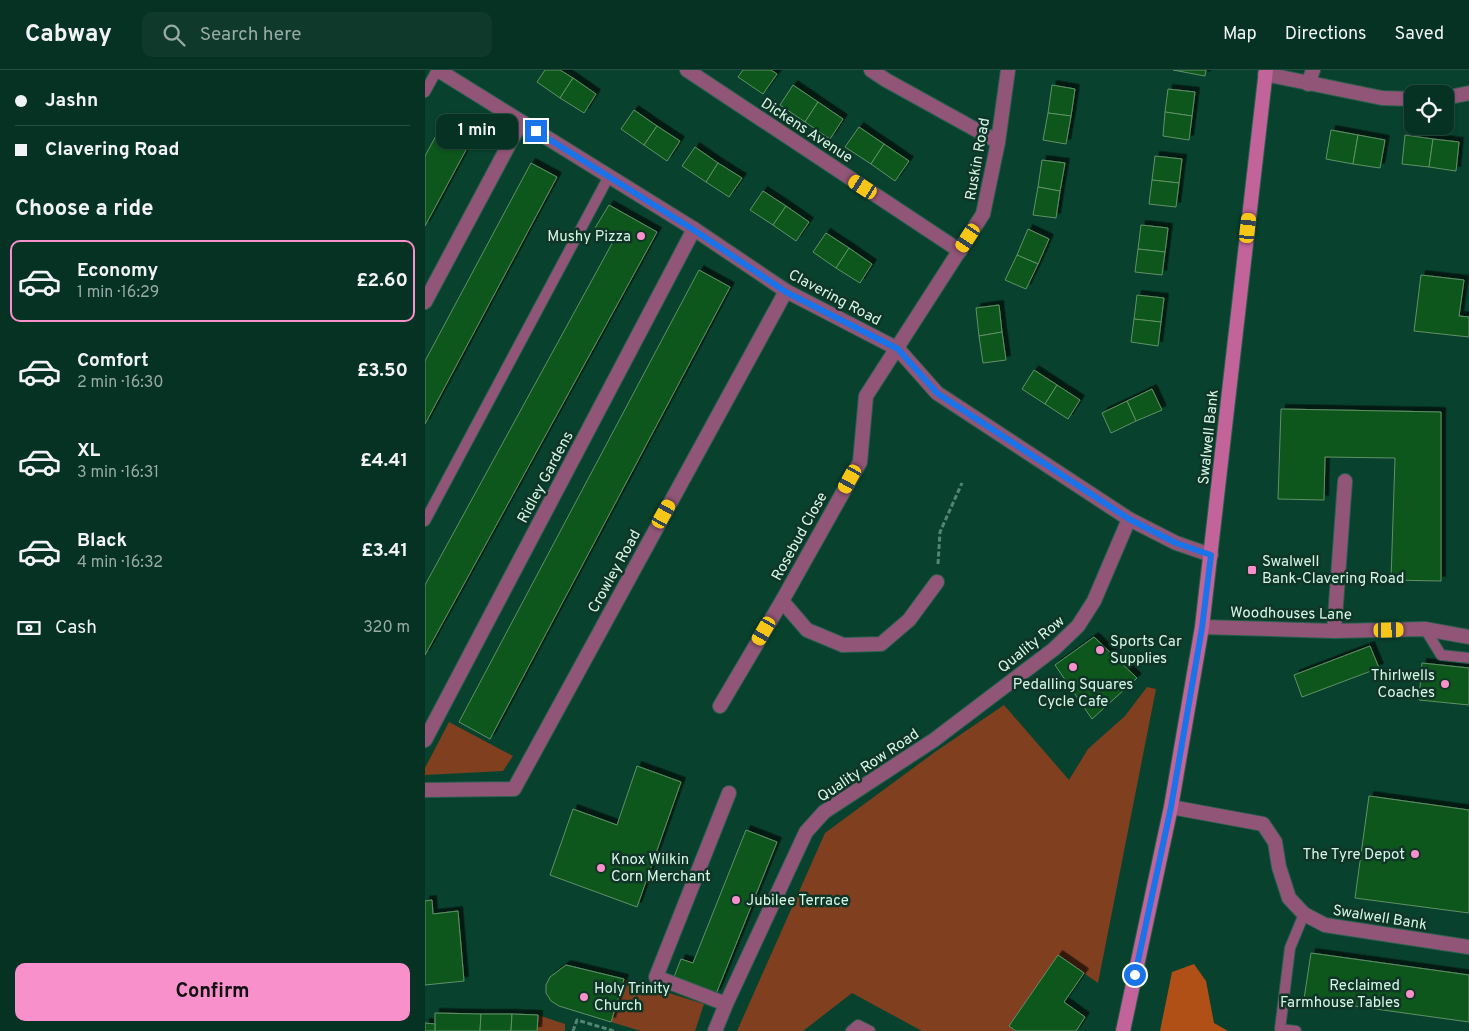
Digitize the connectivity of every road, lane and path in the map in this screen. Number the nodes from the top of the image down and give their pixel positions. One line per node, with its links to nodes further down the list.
1 (438, 70): 8 (lane); 12 (street, Clavering Road)
2 (687, 70): 16 (street, Dickens Avenue)
3 (871, 70): 13 (street)
4 (1008, 70): 13 (street, Ruskin Road)
5 (1313, 70): 7 (street)
6 (1265, 72): 7 (street); 24 (main road, Swalwell Bank)
7 (1308, 84): 11 (street)
8 (425, 92)
9 (1469, 93): 10 (street)
10 (1454, 96)
11 (1404, 99)
12 (521, 122): 14 (street, Clavering Road); 18 (street)
13 (998, 142): 16 (street, Ruskin Road)
14 (609, 176): 15 (street, Clavering Road); 23 (lane)
15 (694, 230): 17 (street, Clavering Road); 33 (street, Ridley Gardens)
16 (960, 251): 19 (street, Ruskin Road)
17 (786, 292): 19 (street, Clavering Road); 35 (street, Crowley Road)
18 (425, 302)
19 (898, 349): 22 (street, Clavering Road); 26 (street, Rosebud Close)
20 (1345, 481): 29 (street)
21 (962, 483): 25 (path)
22 (1129, 519): 24 (street, Clavering Road); 34 (street, Quality Row)
23 (425, 521)
24 (1211, 555): 27 (main road, Swalwell Bank)
25 (937, 582): 26 (street)
26 (782, 601): 32 (street, Rosebud Close)
27 (1202, 628): 29 (street, Woodhouses Lane); 37 (main road, Swalwell Bank)
28 (1425, 630): 29 (street, Woodhouses Lane); 30 (street, Woodhouses Lane); 31 (lane)
29 (1334, 631)
30 (1469, 637)
31 (1469, 658)
32 (720, 706)
33 (425, 740)
34 (934, 740): 40 (street, Quality Row Road)
35 (425, 790)
36 (729, 793): 40 (street)
37 (1171, 807): 38 (street, Swalwell Bank); 46 (main road, Swalwell Bank)
38 (1304, 914): 39 (street, Swalwell Bank); 47 (lane)
39 (1469, 947)
40 (726, 1004): 43 (street, Quality Row Road)
41 (573, 1031): 42 (path)
42 (613, 1031)
43 (715, 1031)
44 (851, 1031): 45 (lane)
45 (870, 1031)
46 (1123, 1031)
47 (1296, 1031)

